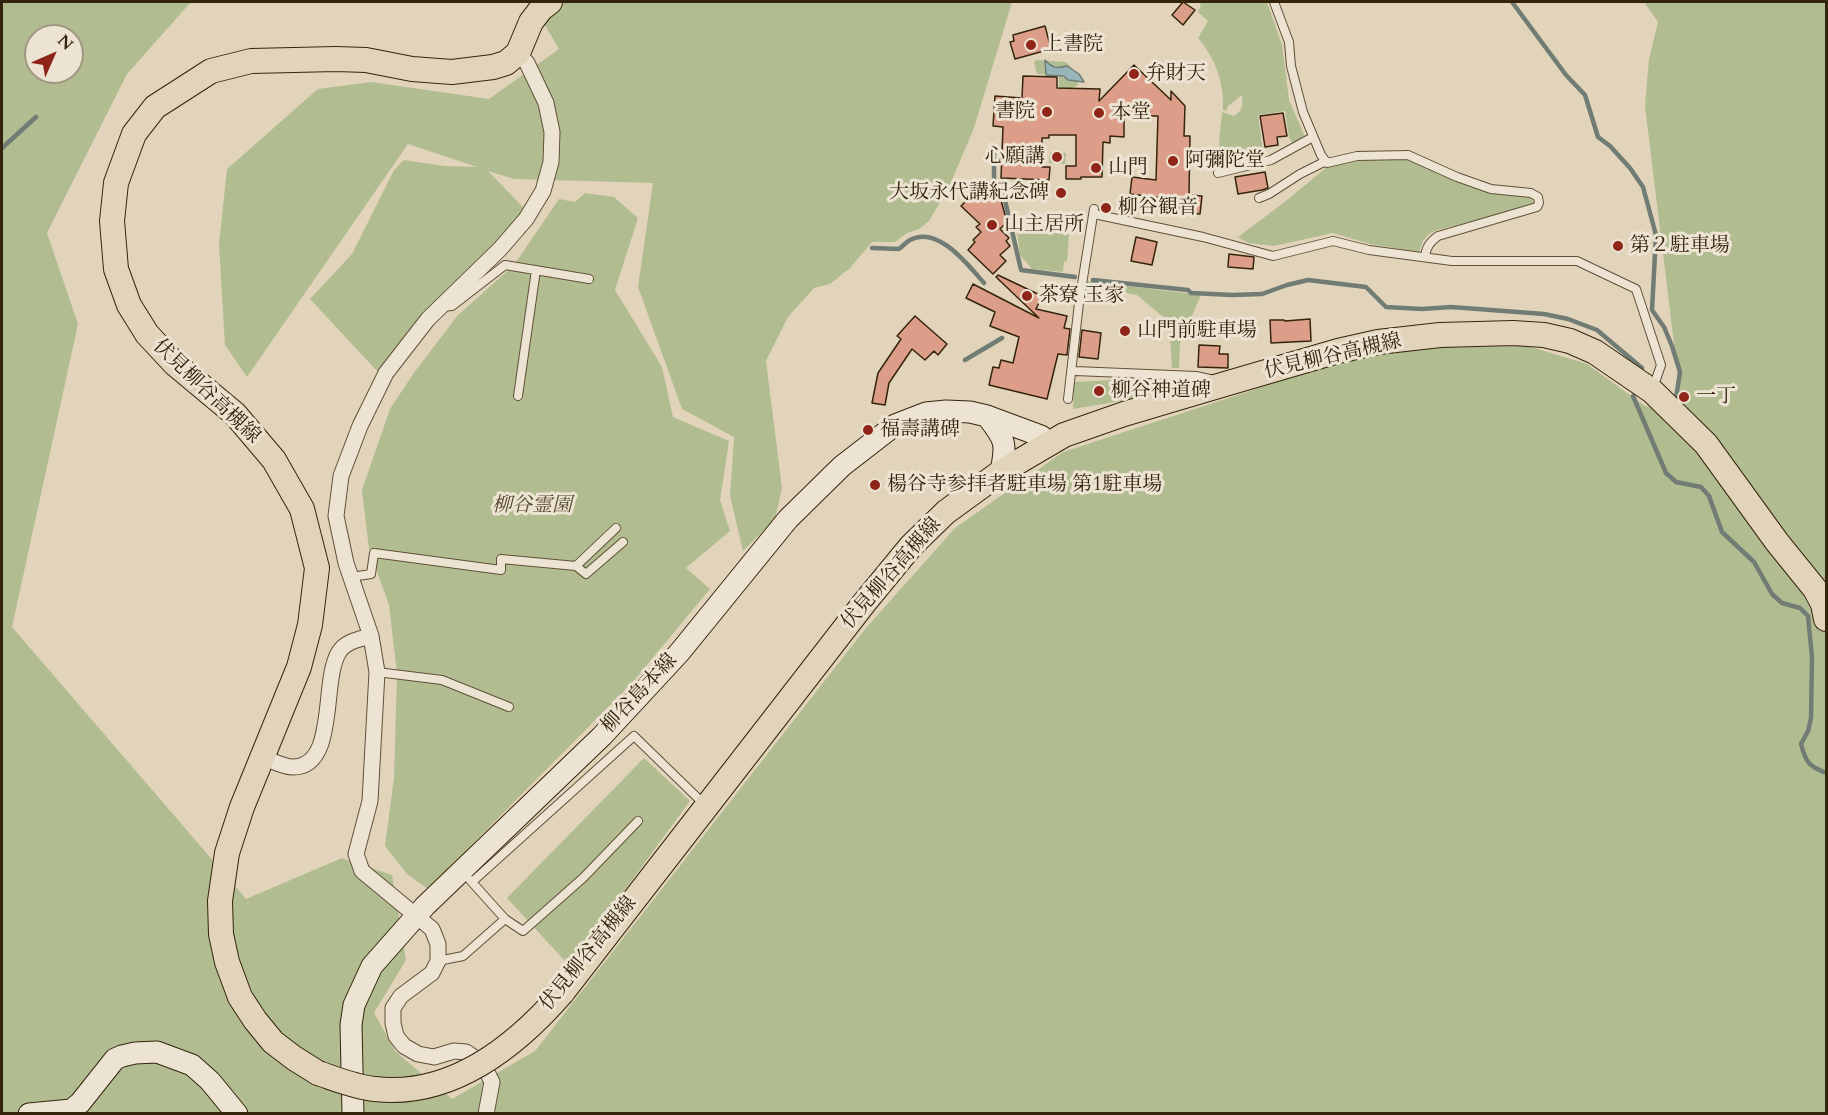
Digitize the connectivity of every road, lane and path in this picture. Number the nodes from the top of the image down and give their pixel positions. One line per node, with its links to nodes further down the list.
1 (550, 2): 3 (main road)
2 (1274, 2): 4 (lane)
3 (518, 53): 11 (street); 28 (main road, 伏見柳谷高槻線)
4 (1313, 137): 5 (lane); 6 (lane)
5 (1326, 162): 7 (lane); 8 (lane)
6 (1218, 173)
7 (1260, 198)
8 (1425, 257): 14 (lane); 16 (lane)
9 (536, 270): 10 (lane); 11 (lane); 15 (lane)
10 (589, 279)
11 (441, 307): 23 (street)
12 (1075, 371): 13 (lane)
13 (1225, 384): 14 (main road, 伏見柳谷高槻線); 18 (main road, 伏見柳谷高槻線)
14 (1652, 391): 24 (main road, 伏見柳谷高槻線)
15 (518, 396)
16 (1068, 399)
17 (987, 416): 18 (main road, 柳谷島本線); 19 (main road); 31 (main road, 柳谷島本線)
18 (1048, 442): 19 (main road, 伏見柳谷高槻線)
19 (1001, 472): 29 (main road, 伏見柳谷高槻線)
20 (616, 528): 22 (lane)
21 (623, 542): 22 (lane)
22 (576, 566): 23 (lane)
23 (351, 577): 25 (street)
24 (1827, 619)
25 (371, 636): 26 (street); 28 (street)
26 (377, 672): 27 (lane); 32 (street)
27 (509, 707)
28 (262, 757): 29 (main road, 伏見柳谷高槻線, bridge)
29 (706, 806): 31 (lane)
30 (638, 820): 33 (lane)
31 (467, 876): 32 (main road, 柳谷島本線); 33 (lane)
32 (416, 917): 34 (street); 37 (main road, 柳谷島本線)
33 (505, 919): 34 (lane)
34 (438, 961): 38 (street)
35 (29, 1113): 36 (main road)
36 (237, 1113)
37 (353, 1113)
38 (486, 1113)

